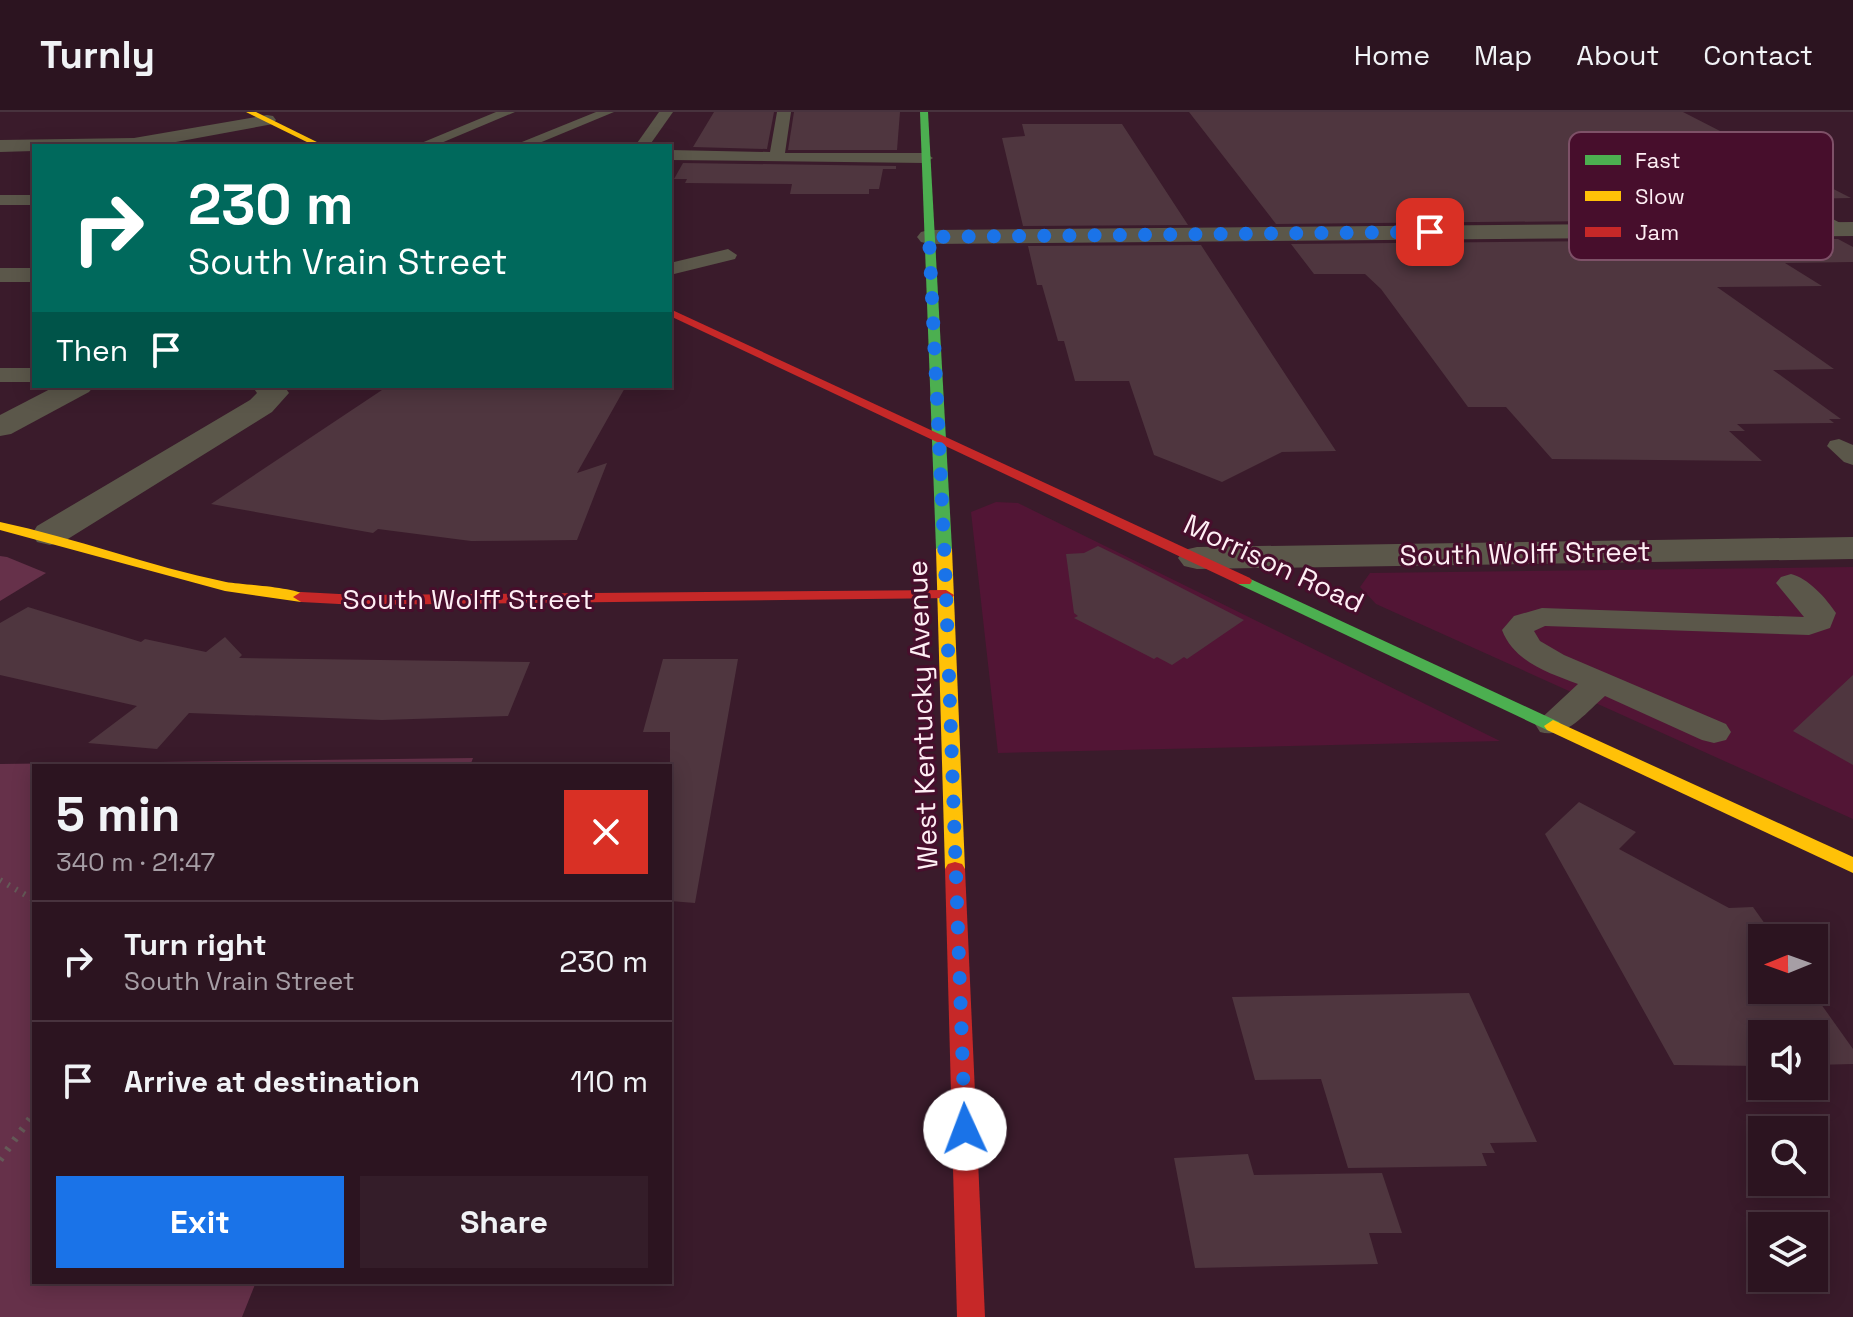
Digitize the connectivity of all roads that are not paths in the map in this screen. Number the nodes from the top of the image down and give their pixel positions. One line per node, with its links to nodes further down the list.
1 (508, 112): 9 (lane)
2 (607, 112): 10 (lane)
3 (666, 112): 11 (lane)
4 (784, 112): 15 (lane)
5 (924, 112): 16 (street, West Kentucky Avenue)
6 (259, 116): 7 (street); 8 (street)
7 (119, 144)
8 (317, 144)
9 (426, 144)
10 (524, 144)
11 (643, 144)
12 (0, 146): 13 (street)
13 (32, 146)
14 (672, 155): 15 (lane)
15 (777, 157): 16 (lane)
16 (925, 158): 20 (street, West Kentucky Avenue)
17 (0, 200): 18 (lane)
18 (32, 200)
19 (1569, 231): 20 (street)
20 (929, 237): 31 (street, West Kentucky Avenue)
21 (728, 255): 22 (lane)
22 (672, 269)
23 (0, 275): 24 (street)
24 (32, 275)
25 (672, 313): 31 (street, Morrison Road)
26 (0, 375): 27 (lane)
27 (32, 375)
28 (75, 388): 30 (street)
29 (269, 388): 33 (street)
30 (0, 427)
31 (939, 440): 35 (street, Morrison Road); 37 (street, West Kentucky Avenue)
32 (0, 526): 33 (street, South Wolff Street)
33 (50, 534): 37 (street, South Wolff Street)
34 (1853, 548): 35 (street, South Wolff Street)
35 (1197, 558): 39 (street, Morrison Road)
36 (1791, 583): 38 (lane)
37 (946, 595): 42 (street, West Kentucky Avenue)
38 (1601, 682): 39 (lane); 40 (lane)
39 (1552, 724): 41 (street, Morrison Road)
40 (1714, 732)
41 (1853, 866)
42 (971, 1317)

